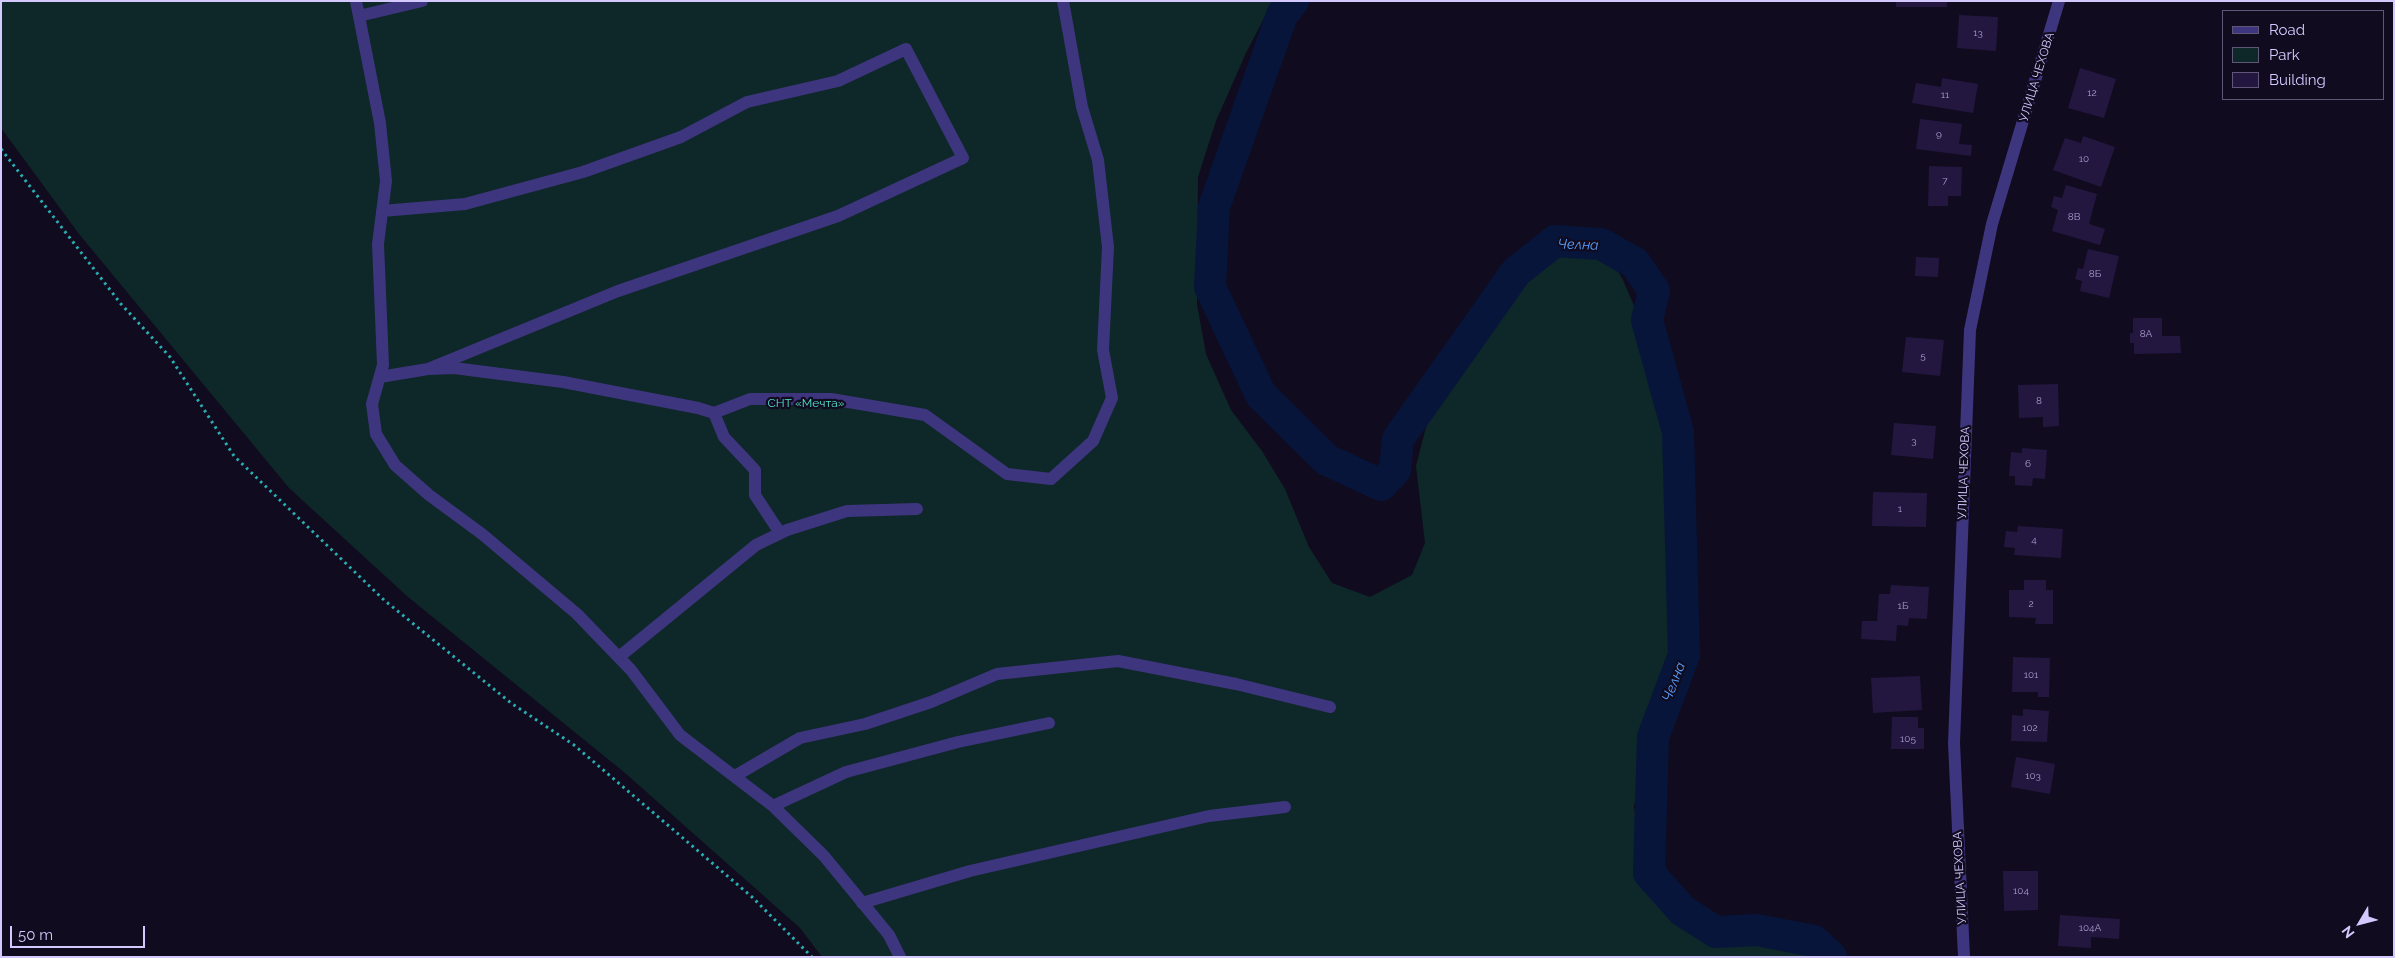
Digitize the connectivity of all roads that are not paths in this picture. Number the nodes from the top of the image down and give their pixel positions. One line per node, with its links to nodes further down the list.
1 (356, 1): 5 (street)
2 (422, 1): 5 (street)
3 (1063, 1): 9 (street)
4 (2060, 1): 20 (street, УЛИЦА ЧЕХОВА)
5 (359, 16): 6 (street)
6 (382, 211): 7 (street); 8 (street)
7 (428, 369): 8 (street); 9 (street)
8 (380, 377): 12 (street)
9 (714, 413): 11 (street)
10 (917, 509): 11 (street)
11 (780, 533): 12 (street)
12 (619, 658): 15 (street)
13 (1330, 707): 15 (street)
14 (1049, 724): 16 (street)
15 (735, 776): 16 (street)
16 (773, 806): 18 (street)
17 (1286, 807): 18 (street)
18 (862, 903): 19 (street)
19 (900, 957)
20 (1964, 957)

